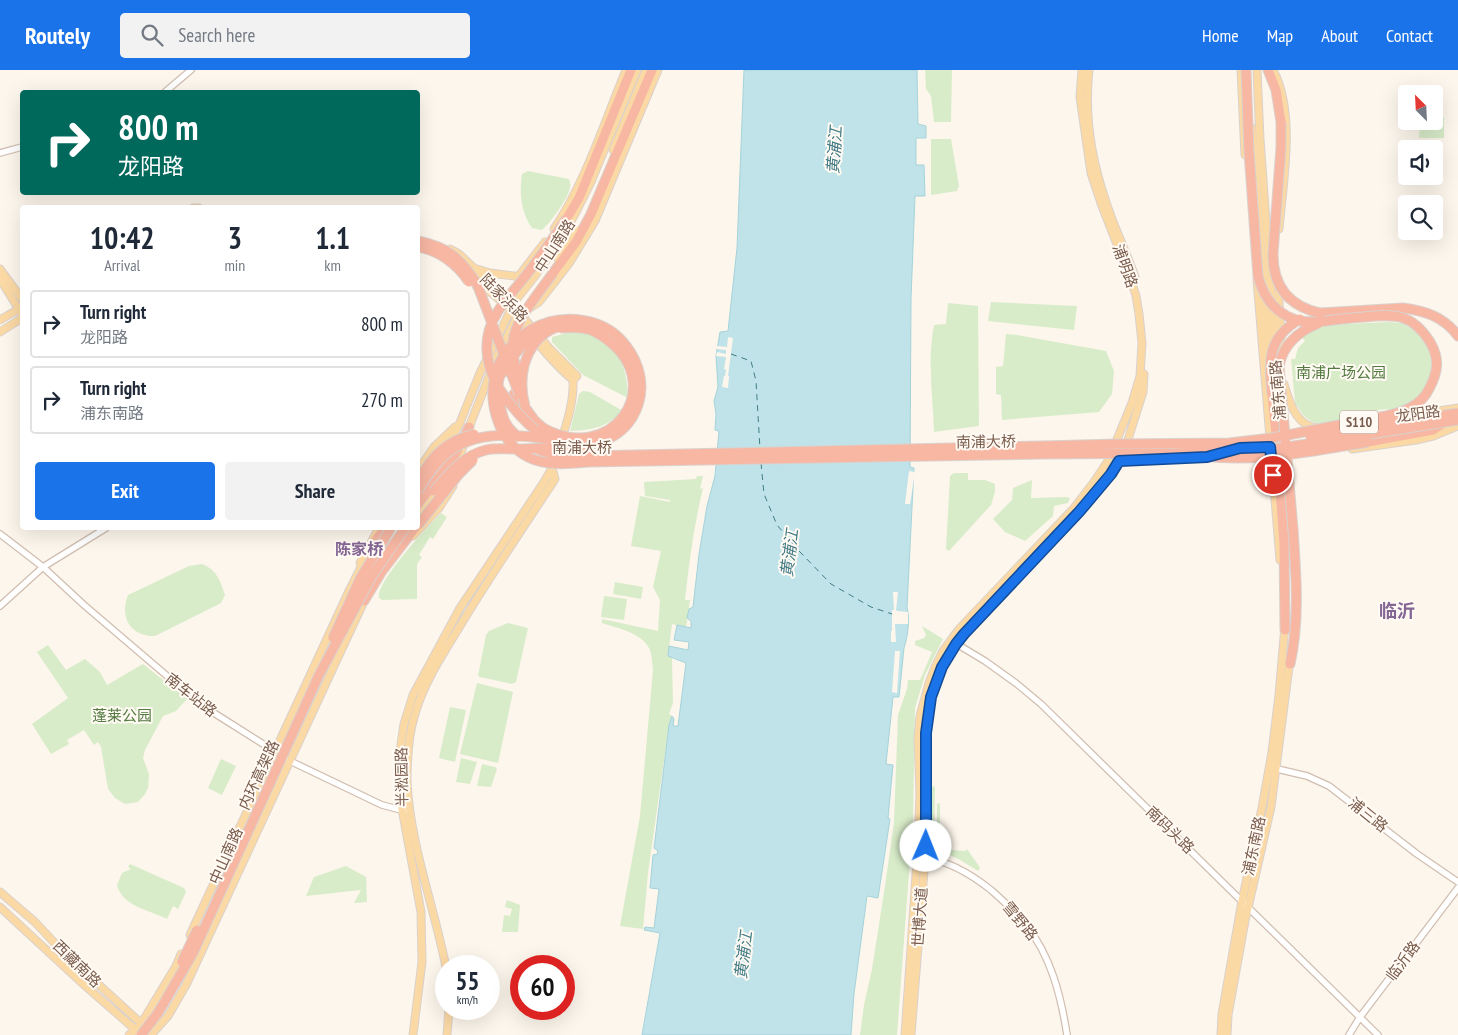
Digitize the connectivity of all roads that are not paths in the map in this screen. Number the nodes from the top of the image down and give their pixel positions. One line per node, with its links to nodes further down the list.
1 (190, 70): 15 (street)
2 (626, 70): 25 (main road, 中山南路)
3 (631, 70): 50 (highway, bridge)
4 (637, 70): 24 (main road, 中山南路)
5 (646, 70): 34 (main road, 中山南路)
6 (652, 70): 46 (highway, bridge)
7 (658, 70): 34 (main road, 中山南路)
8 (1082, 70): 64 (main road, 浦明路)
9 (1090, 70): 60 (main road, 浦明路)
10 (1242, 70): 32 (main road, 浦东南路)
11 (1248, 70): 32 (main road, 浦东南路); 35 (highway, bridge)
12 (1257, 70): 26 (main road, 浦东南路)
13 (1268, 70): 35 (highway, bridge)
14 (1273, 70): 29 (main road, 浦东南路)
15 (167, 90)
16 (20, 148): 17 (street)
17 (0, 153)
18 (420, 239): 23 (main road, 陆家浜路)
19 (420, 240): 46 (highway, bridge)
20 (420, 248): 50 (highway, bridge)
21 (420, 251): 31 (main road, 陆家浜路)
22 (0, 269): 28 (main road)
23 (475, 269): 25 (main road); 31 (main road, 陆家浜路)
24 (535, 276): 25 (main road); 31 (main road, 中山南路)
25 (518, 277)
26 (1271, 277): 29 (main road, 浦东南路); 32 (main road, 浦东南路)
27 (0, 279): 30 (main road)
28 (20, 296)
29 (1278, 301): 38 (main road, 浦东南路)
30 (20, 308)
31 (512, 308): 34 (main road, 陆家浜路); 48 (main road, 中山南路)
32 (1265, 309): 38 (main road); 57 (main road, 浦东南路); 63 (main road, 浦东南路)
33 (20, 310): 37 (main road)
34 (519, 316): 40 (main road); 42 (main road, 中山南路); 43 (main road, 陆家浜路); 44 (main road, 陆家浜路)
35 (1322, 317): 41 (highway); 55 (highway, bridge); 100 (highway, bridge); 103 (highway, bridge)
36 (20, 319): 39 (main road)
37 (0, 320)
38 (1280, 320): 45 (main road, 浦东南路)
39 (0, 332)
40 (515, 333): 42 (main road); 43 (main road)
41 (1458, 336)
42 (503, 346): 52 (main road, 中山南路)
43 (541, 347): 44 (main road, 陆家浜路)
44 (575, 378): 68 (main road, 半淞园路)
45 (1284, 384): 47 (main road, 龙阳路 / S110); 63 (main road, 浦东南路)
46 (525, 406): 55 (highway, 南浦大桥, bridge); 56 (highway, 南浦大桥, bridge)
47 (1458, 410): 55 (highway, 南浦大桥, bridge); 61 (highway, bridge)
48 (463, 417): 53 (main road, 中山南路); 67 (main road, 中山南路)
49 (1458, 420): 61 (highway, 南浦大桥, bridge)
50 (530, 425): 56 (highway, bridge)
51 (1458, 426): 63 (main road, 龙阳路 / S110)
52 (469, 427): 62 (main road, 中山南路); 66 (highway)
53 (456, 432): 66 (highway); 71 (main road, 中山南路)
54 (504, 435): 56 (highway, bridge); 70 (highway, bridge); 72 (highway, bridge)
55 (1229, 443)
56 (573, 444): 59 (highway, 南浦大桥, bridge); 61 (highway, 南浦大桥, bridge)
57 (1270, 447): 58 (main road); 102 (main road, 浦东南路)
58 (1240, 448): 60 (main road); 65 (main road)
59 (512, 449): 73 (highway, 南浦大桥, bridge); 78 (highway, bridge)
60 (1125, 449): 65 (main road, 世博大道)
61 (1175, 453)
62 (461, 455): 69 (main road, 中山南路); 73 (main road, 中山南路)
63 (1285, 458): 100 (main road, 浦东南路); 103 (main road, 浦东南路); 104 (main road, 浦东南路)
64 (1108, 461): 101 (main road, 世博大道)
65 (1119, 461): 101 (main road, 世博大道)
66 (446, 463): 74 (highway); 75 (highway)
67 (420, 467)
68 (552, 468): 108 (main road, 半淞园路); 109 (main road, 半淞园路)
69 (459, 469): 73 (main road); 79 (main road, 中山南路)
70 (420, 477)
71 (420, 483)
72 (420, 487)
73 (437, 490): 76 (highway); 77 (main road, 中山南路)
74 (420, 495)
75 (420, 501)
76 (420, 510)
77 (420, 515)
78 (420, 521)
79 (420, 529)
80 (103, 530): 94 (street)
81 (378, 530): 96 (main road, 中山南路)
82 (386, 530): 92 (highway)
83 (387, 530): 93 (highway, 内环高架路, bridge)
84 (387, 530): 95 (main road, 中山南路)
85 (394, 530): 93 (highway, bridge)
86 (398, 530): 93 (highway, bridge)
87 (403, 530): 93 (highway, 内环高架路, bridge)
88 (409, 530): 97 (main road, 中山南路)
89 (413, 530): 97 (highway)
90 (419, 530): 99 (main road, 中山南路)
91 (0, 534): 94 (street, 南车站路)
92 (373, 544): 95 (main road)
93 (374, 562): 121 (highway, 内环高架路, bridge)
94 (43, 567): 98 (street); 105 (street, 南车站路)
95 (361, 567): 96 (main road, 中山南路)
96 (347, 595): 105 (main road, 中山南路)
97 (364, 601): 99 (main road, 中山南路)
98 (0, 606)
99 (352, 627): 106 (main road, 中山南路)
100 (1285, 630): 102 (main road, 浦东南路)
101 (953, 642): 110 (main road, 世博大道); 114 (street, 南码头路)
102 (1283, 656): 107 (main road, 浦东南路)
103 (1290, 664): 104 (main road, 浦东南路)
104 (1287, 680): 107 (main road, 浦东南路)
105 (274, 752): 106 (street, 南车站路); 120 (main road, 中山南路)
106 (290, 761): 108 (street, 南车站路); 122 (main road, 中山南路)
107 (1272, 768): 111 (street, 浦三路); 114 (main road, 浦东南路); 116 (main road, 浦东南路)
108 (402, 810): 109 (street, 南车站路); 124 (main road, 半淞园路)
109 (410, 812): 117 (main road, 半淞园路)
110 (921, 856): 126 (main road, 世博大道); 127 (main road, 世博大道); 128 (street, 雪野路)
111 (1458, 882)
112 (1458, 888): 118 (street, 临沂路)
113 (0, 892): 120 (main road, 西藏南路)
114 (1242, 901): 116 (street, 南码头路); 129 (main road, 浦东南路)
115 (0, 907): 121 (main road, 西藏南路)
116 (1248, 908): 118 (street, 南码头路); 130 (main road, 浦东南路)
117 (444, 955)
118 (1360, 1018): 131 (street, 临沂路); 132 (street, 南码头路)
119 (448, 1020): 125 (main road)
120 (141, 1024): 121 (main road, 中山南路); 122 (main road, 西藏南路)
121 (138, 1034): 123 (main road, 中山南路)
122 (153, 1034)
123 (129, 1035)
124 (413, 1035)
125 (447, 1035)
126 (905, 1035)
127 (911, 1035)
128 (1067, 1035)
129 (1221, 1035)
130 (1227, 1035)
131 (1349, 1035)
132 (1378, 1035)

